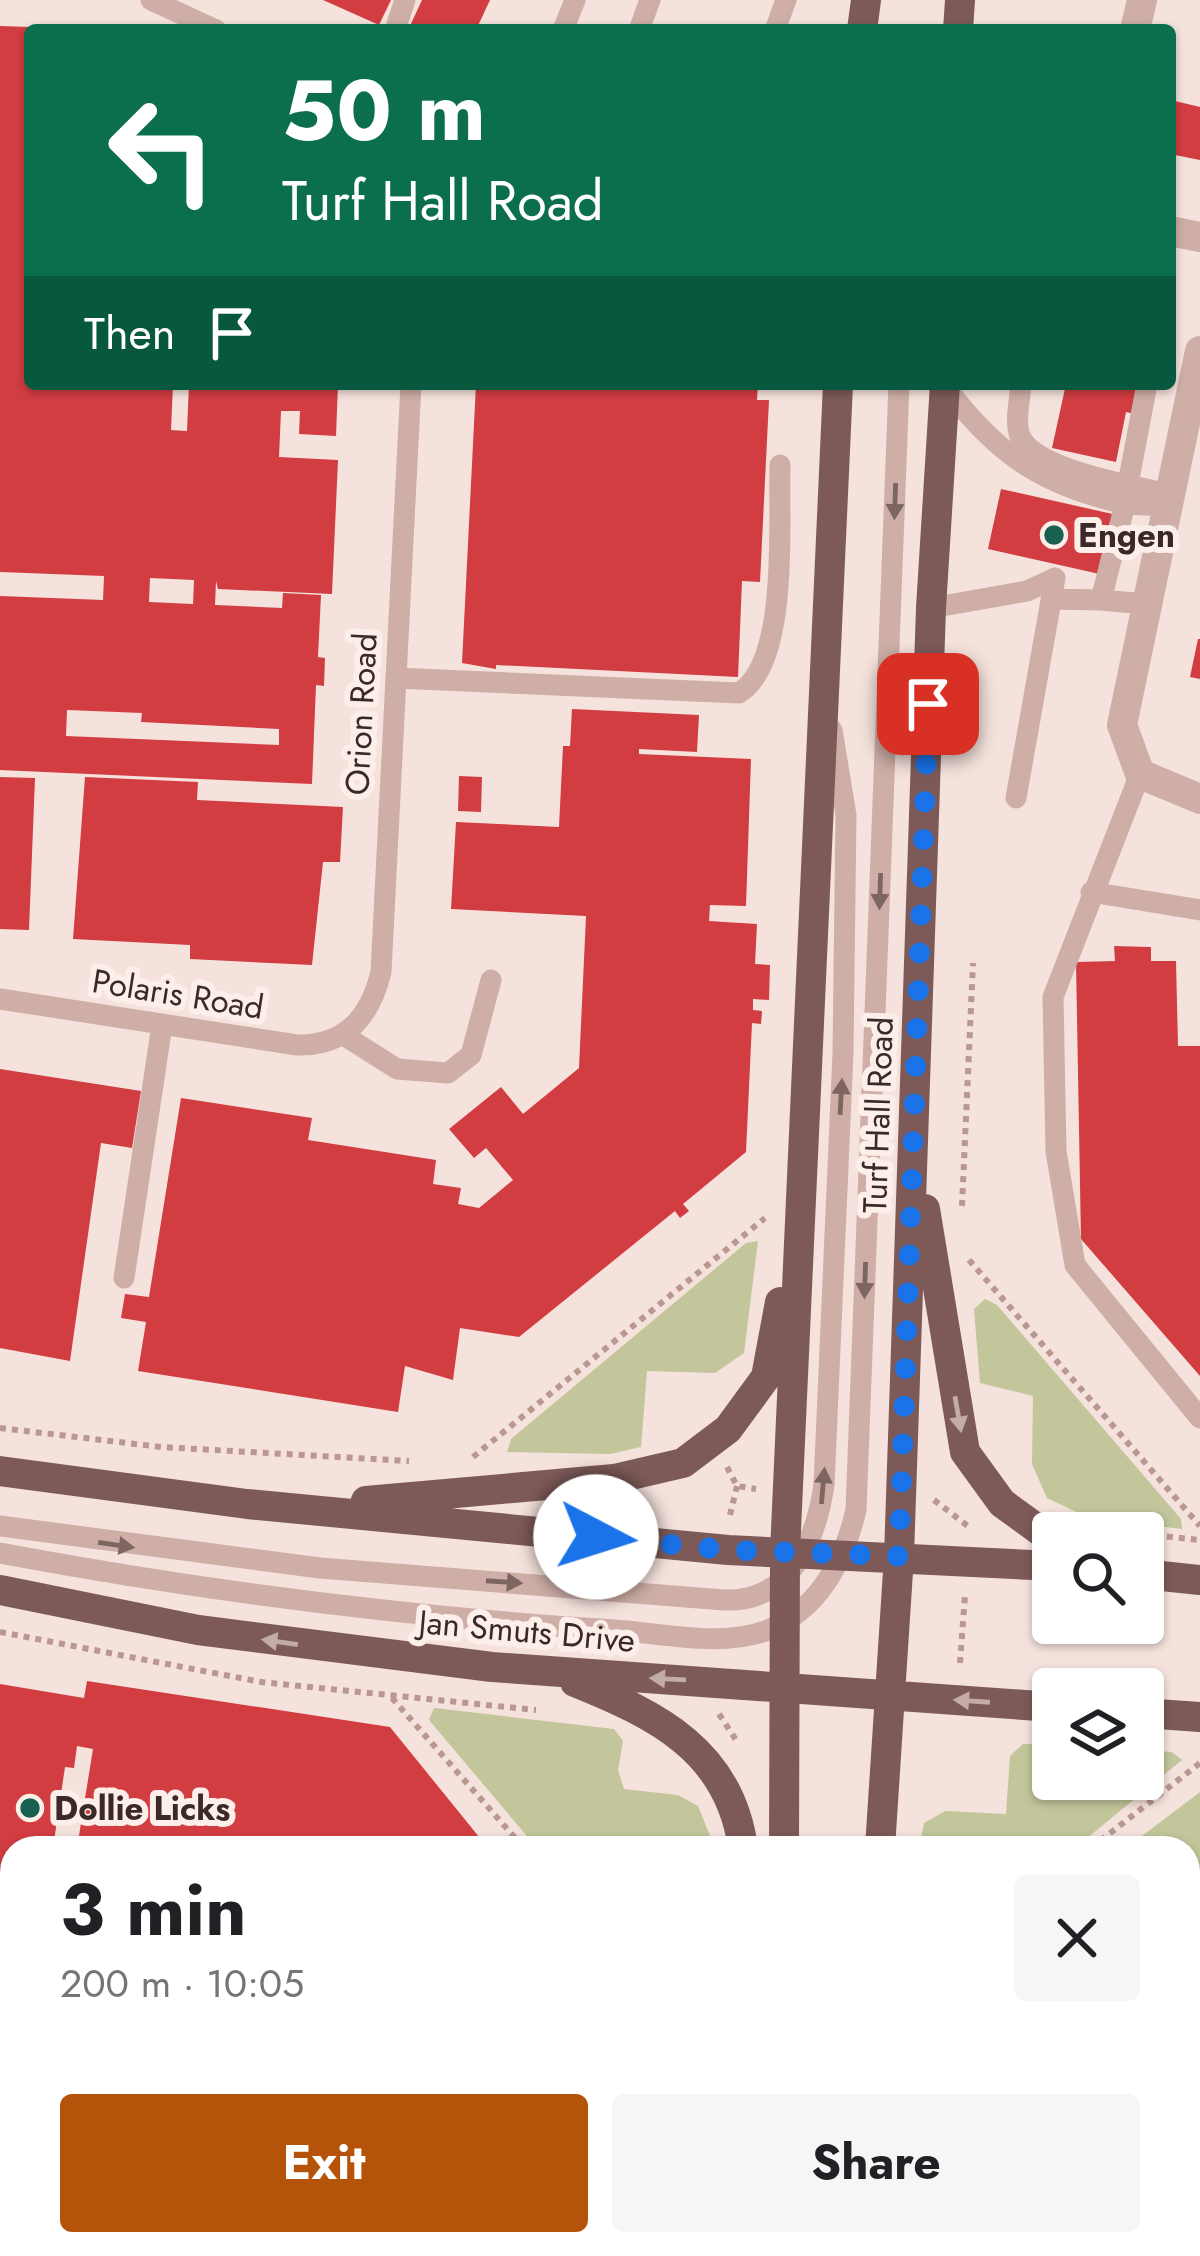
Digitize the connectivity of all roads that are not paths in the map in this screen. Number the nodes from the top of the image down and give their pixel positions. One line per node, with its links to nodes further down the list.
1 (151, 0): 2 (lane)
2 (203, 24)
3 (1200, 351): 13 (street)
4 (411, 390): 19 (lane, Orion Road)
5 (838, 390): 20 (main road)
6 (899, 390): 39 (lane, one-way to 39)
7 (945, 390): 18 (main road, Turf Hall Road)
8 (949, 390): 14 (lane)
9 (1021, 390): 14 (lane)
10 (1146, 390): 11 (lane)
11 (1133, 454): 13 (lane); 14 (lane)
12 (780, 465): 19 (lane)
13 (1171, 488): 14 (lane); 17 (street)
14 (1126, 494): 16 (lane)
15 (1053, 588): 16 (lane); 18 (lane); 22 (lane)
16 (1101, 600): 17 (lane)
17 (1146, 604): 21 (street)
18 (931, 608): 30 (main road, Turf Hall Road)
19 (396, 678): 29 (lane, Orion Road)
20 (824, 680): 31 (main road); 41 (lane, one-way to 20)
21 (1141, 774): 23 (street); 24 (lane)
22 (1016, 798)
23 (1200, 799)
24 (1090, 892): 25 (lane); 33 (lane)
25 (1200, 910)
26 (491, 980): 29 (lane)
27 (0, 999): 28 (lane, Polaris Road)
28 (162, 1025): 29 (lane, Polaris Road); 32 (lane)
29 (345, 1036)
30 (913, 1132): 36 (main road, one-way to 36); 40 (main road, Turf Hall Road)
31 (801, 1184): 35 (main road); 41 (main road)
32 (124, 1278)
33 (1200, 1418)
34 (0, 1471): 35 (main road)
35 (289, 1508): 41 (main road)
36 (1032, 1525)
37 (0, 1526): 41 (lane, one-way to 41)
38 (0, 1553): 46 (lane)
39 (842, 1554): 40 (main road); 41 (main road); 46 (lane)
40 (899, 1556): 42 (main road); 49 (main road, Turf Hall Road)
41 (792, 1561): 46 (main road)
42 (1032, 1565)
43 (1164, 1576): 44 (main road)
44 (1200, 1580)
45 (0, 1590): 47 (main road, Jan Smuts Drive, one-way to 45)
46 (785, 1621): 48 (main road)
47 (550, 1672): 48 (main road, Jan Smuts Drive, one-way to 47); 53 (main road)
48 (785, 1686): 49 (main road, Jan Smuts Drive); 54 (main road)
49 (890, 1695): 50 (main road, Jan Smuts Drive, one-way to 49); 55 (main road, Turf Hall Road)
50 (1032, 1705)
51 (1164, 1714): 52 (main road)
52 (1200, 1717)
53 (740, 1836)
54 (784, 1836)
55 (881, 1836)

